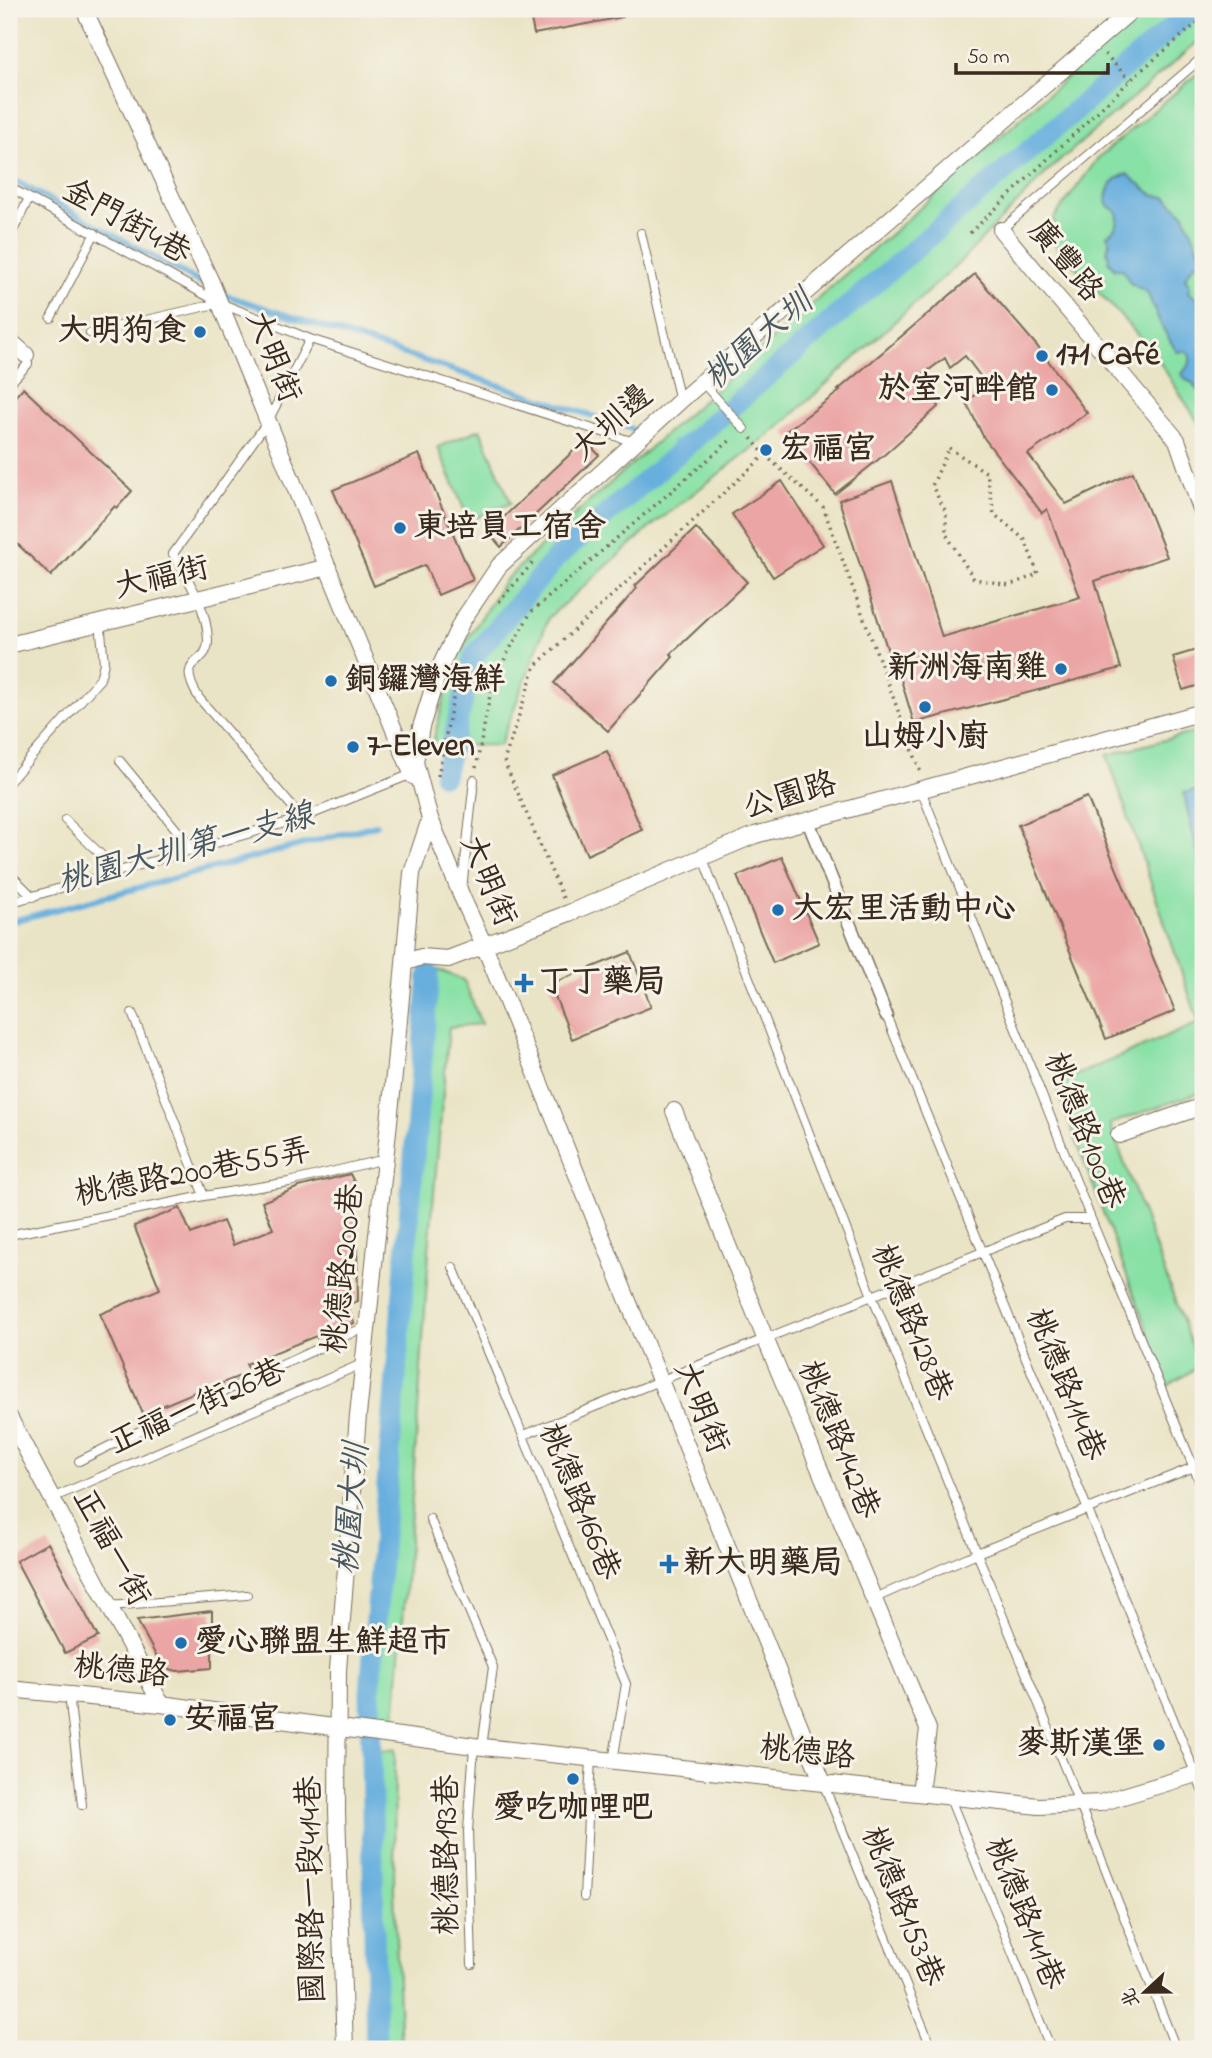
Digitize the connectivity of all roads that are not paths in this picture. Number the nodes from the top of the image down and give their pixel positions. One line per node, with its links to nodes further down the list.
1 (84, 9): 10 (street, 大明街)
2 (1133, 9): 17 (street, 大圳邊)
3 (1203, 57): 6 (lane, 廣豐路)
4 (9, 187): 5 (lane, 金門街4巷)
5 (29, 198): 7 (lane, 金門街4巷); 9 (lane)
6 (1001, 230): 22 (street, 廣豐路)
7 (95, 233): 10 (lane, 金門街4巷); 11 (lane)
8 (641, 233): 18 (lane)
9 (9, 239)
10 (219, 301): 12 (lane); 13 (lane, 金門街4巷); 19 (street, 大明街)
11 (51, 318)
12 (90, 333)
13 (310, 339): 19 (lane); 21 (lane, 金門街4巷)
14 (9, 340): 15 (street)
15 (26, 355): 16 (lane)
16 (9, 384)
17 (708, 387): 18 (street, 大圳邊); 20 (lane)
18 (680, 401): 21 (street, 大圳邊)
19 (268, 421): 23 (street, 大明街); 24 (lane)
20 (744, 429)
21 (634, 442): 34 (street, 大圳邊)
22 (1203, 515)
23 (328, 567): 24 (street, 大福街); 29 (street, 大明街)
24 (199, 599): 25 (street, 大福街); 33 (lane)
25 (100, 622): 26 (street, 大福街); 31 (lane)
26 (9, 645)
27 (1203, 712): 32 (street, 公園路)
28 (120, 761): 37 (lane)
29 (412, 774): 33 (lane); 34 (street, 大明街)
30 (474, 780): 42 (lane)
31 (9, 782)
32 (924, 789): 36 (street, 公園路); 53 (lane, 桃德路100巷)
33 (302, 818): 37 (lane)
34 (430, 819): 42 (street, 大明街); 45 (street, 桃德路200巷)
35 (65, 820): 39 (lane)
36 (808, 821): 38 (street, 公園路); 47 (street)
37 (194, 851): 39 (lane)
38 (702, 856): 44 (street, 公園路); 57 (lane, 桃德路128巷)
39 (119, 872): 41 (lane)
40 (9, 873): 41 (lane)
41 (33, 897): 43 (lane)
42 (462, 897): 44 (street, 大明街)
43 (9, 903)
44 (484, 945): 45 (street, 公園路); 61 (street, 大明街)
45 (404, 963): 51 (street, 桃德路200巷)
46 (132, 1013): 52 (lane)
47 (886, 1015): 55 (lane, 桃德路114巷)
48 (1203, 1106): 50 (street)
49 (674, 1111): 59 (street, 桃德路142巷)
50 (1119, 1135)
51 (385, 1158): 52 (lane, 桃德路200巷55弄); 58 (street, 桃德路200巷)
52 (204, 1196): 54 (lane, 桃德路200巷55弄)
53 (1091, 1219): 55 (lane); 65 (lane, 桃德路100巷)
54 (9, 1236)
55 (983, 1251): 57 (lane); 68 (lane, 桃德路114巷)
56 (453, 1267): 63 (lane, 桃德路166巷)
57 (872, 1296): 59 (lane); 70 (lane, 桃德路128巷)
58 (368, 1326): 60 (street, 桃德路200巷); 64 (lane)
59 (765, 1338): 61 (lane); 72 (street, 桃德路142巷)
60 (364, 1363): 67 (lane, 正福一街26巷); 77 (street, 桃德路200巷)
61 (659, 1381): 63 (lane); 82 (street, 大明街)
62 (9, 1417): 67 (street, 正福一街)
63 (524, 1435): 80 (lane, 桃德路166巷)
64 (79, 1461)
65 (1194, 1467): 66 (lane, 桃德路100巷); 68 (lane)
66 (1203, 1490)
67 (52, 1499): 73 (street, 正福一街)
68 (1088, 1510): 70 (lane); 81 (lane, 桃德路114巷)
69 (430, 1519): 78 (lane, 桃德路193巷)
70 (977, 1553): 72 (lane); 87 (lane, 桃德路128巷)
71 (247, 1595): 73 (lane)
72 (872, 1599): 84 (street, 桃德路142巷)
73 (109, 1606): 76 (street, 正福一街)
74 (9, 1689): 75 (street, 桃德路)
75 (69, 1695): 76 (street, 桃德路); 86 (lane)
76 (161, 1704): 77 (street, 桃德路)
77 (345, 1729): 78 (street, 桃德路); 90 (street, 國際路一段414巷)
78 (478, 1746): 79 (street, 桃德路); 89 (lane, 桃德路193巷)
79 (591, 1759): 80 (street, 桃德路); 88 (lane)
80 (613, 1761): 82 (street, 桃德路)
81 (1200, 1774): 83 (lane, 桃德路114巷); 87 (street, 桃德路)
82 (823, 1783): 84 (street, 桃德路); 91 (lane, 桃德路153巷)
83 (1203, 1792)
84 (920, 1793): 85 (street, 桃德路)
85 (949, 1797): 87 (street, 桃德路); 92 (lane, 桃德路141巷)
86 (82, 1805)
87 (1080, 1805): 93 (lane, 桃德路128巷)
88 (584, 1898)
89 (472, 1964)
90 (345, 2049)
91 (932, 2049)
92 (1051, 2049)
93 (1176, 2049)

